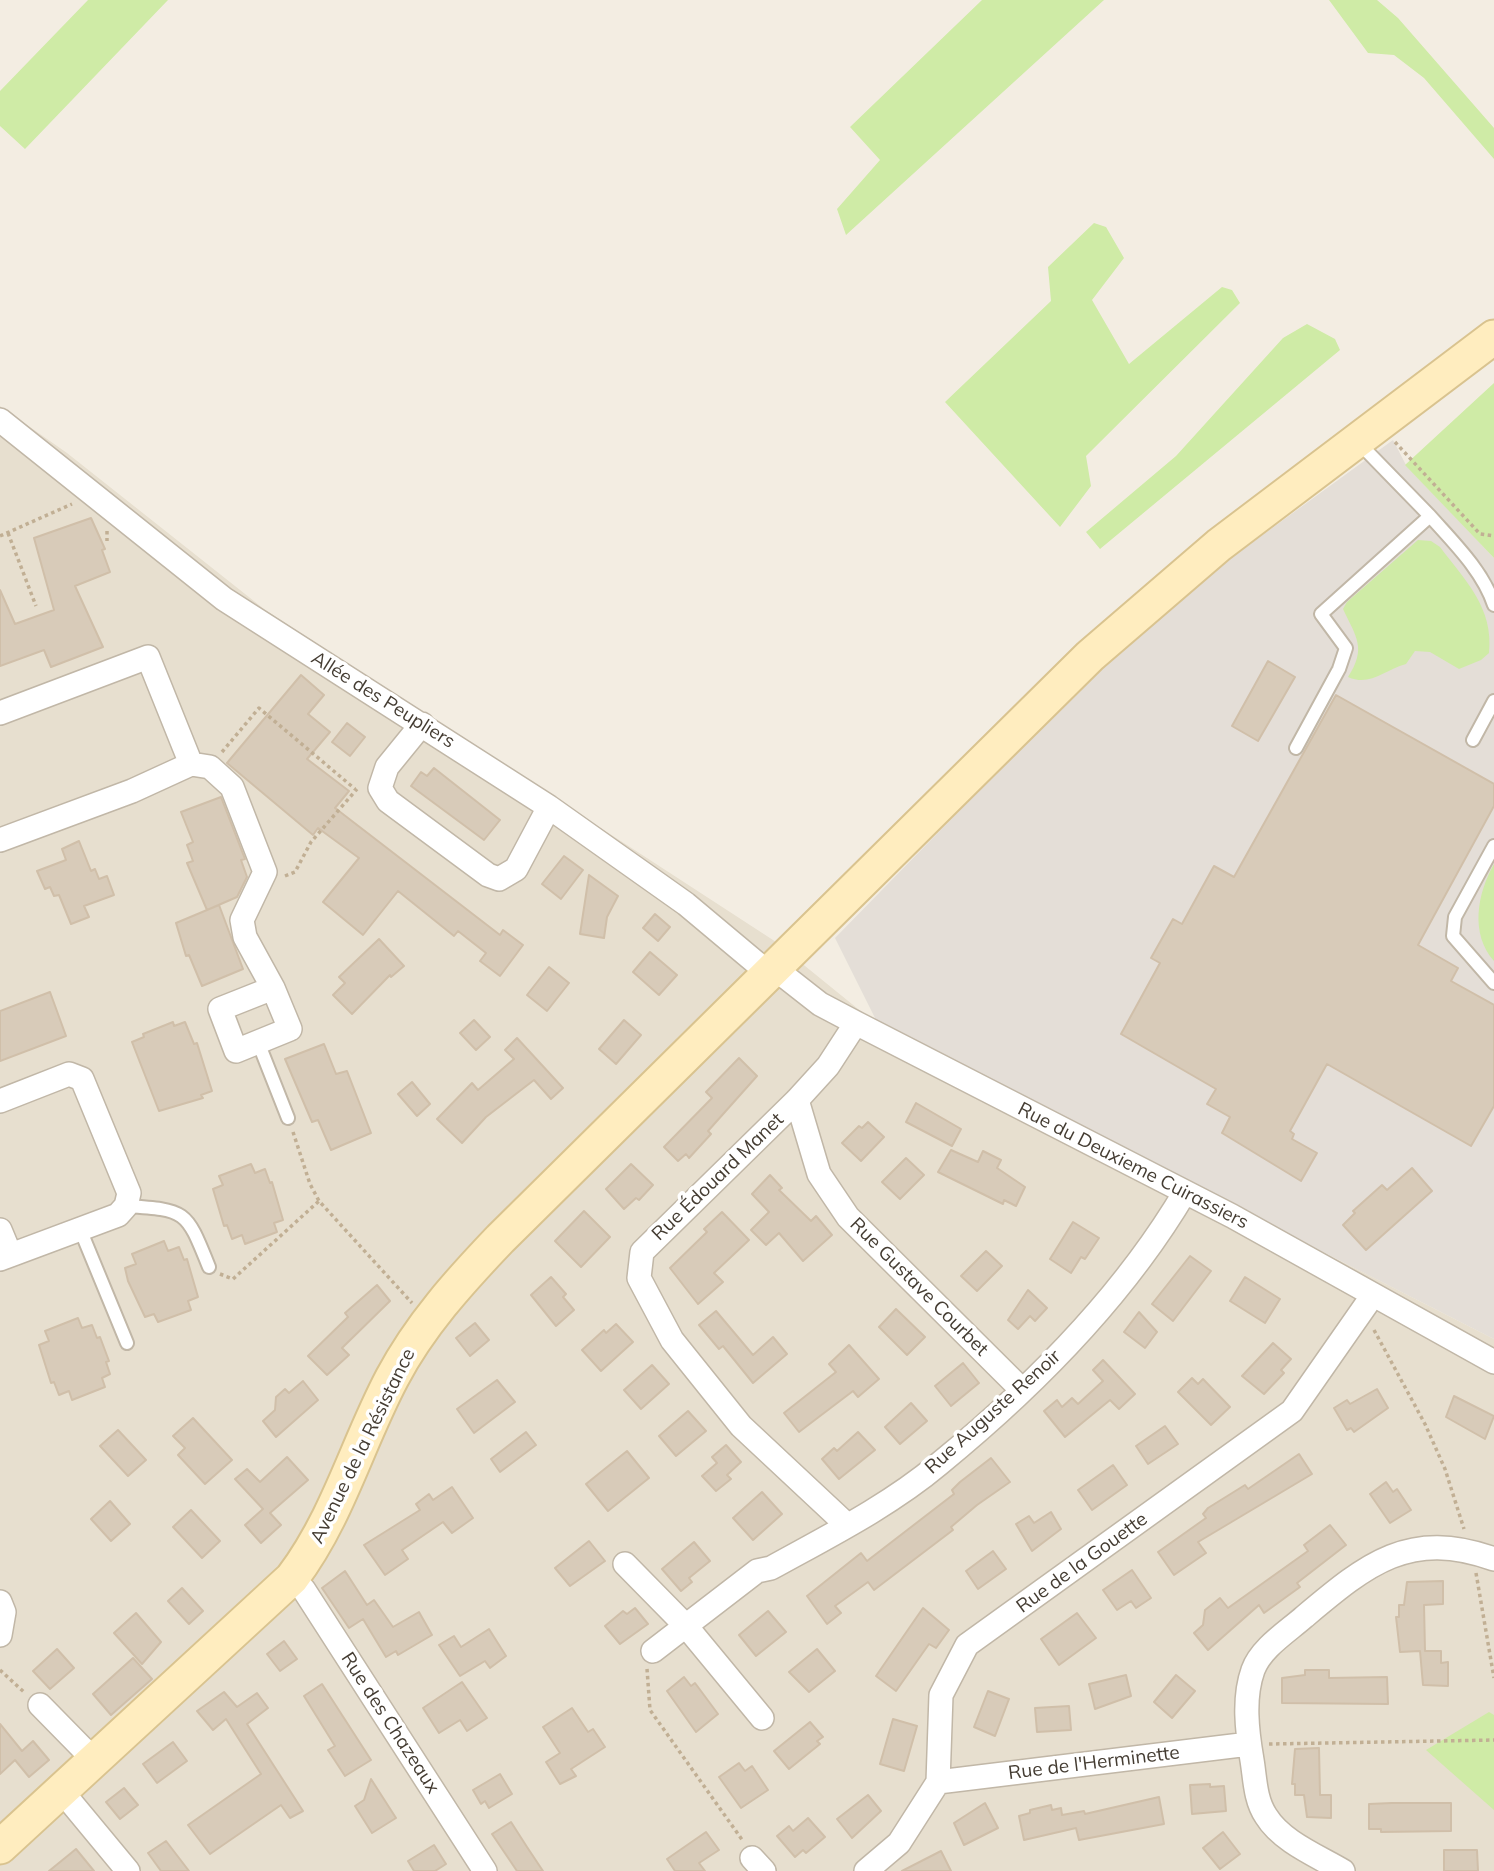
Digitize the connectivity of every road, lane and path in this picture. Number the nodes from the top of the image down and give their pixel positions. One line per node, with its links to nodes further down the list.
1 (1494, 337): 3 (main road, Avenue de la Résistance)
2 (0, 420): 15 (street, Allée des Peupliers)
3 (1366, 431): 5 (lane); 9 (path); 25 (main road, Avenue de la Résistance)
4 (79, 500): 7 (path)
5 (1430, 516): 11 (lane); 17 (lane)
6 (107, 530): 10 (path)
7 (7, 532): 8 (path); 12 (path)
8 (0, 536)
9 (1494, 536)
10 (107, 541)
11 (1494, 605)
12 (36, 606)
13 (1494, 701): 16 (lane)
14 (0, 713): 18 (street)
15 (422, 724): 19 (street); 21 (street, Allée des Peupliers)
16 (1473, 740)
17 (1296, 748)
18 (200, 765): 20 (path); 22 (street); 24 (street)
19 (380, 788): 20 (path); 21 (street)
20 (355, 789): 24 (path)
21 (549, 807): 25 (street, Allée des Peupliers)
22 (0, 840)
23 (1494, 846): 26 (lane)
24 (263, 877): 27 (street)
25 (772, 971): 28 (street, Rue du Deuxieme Cuirassiers); 41 (main road, Avenue de la Résistance)
26 (1494, 983)
27 (273, 988): 29 (street); 29 (street)
28 (856, 1023): 30 (street, Rue Édouard Manet); 33 (street, Rue du Deuxieme Cuirassiers)
29 (258, 1042): 32 (lane)
30 (797, 1100): 45 (street, Rue Gustave Courbet); 46 (street, Rue Édouard Manet)
31 (0, 1101): 35 (street)
32 (288, 1118): 34 (path)
33 (1185, 1192): 40 (street, Rue du Deuxieme Cuirassiers); 45 (street, Rue Auguste Renoir)
34 (319, 1201): 39 (path); 41 (path)
35 (126, 1206): 36 (street); 39 (lane)
36 (80, 1229): 38 (street); 43 (lane)
37 (0, 1230): 38 (street)
38 (5, 1256)
39 (209, 1267)
40 (1373, 1295): 44 (street, Rue du Deuxieme Cuirassiers); 61 (street, Rue de la Gouette)
41 (428, 1320): 49 (main road, Avenue de la Résistance)
42 (1374, 1321): 47 (path)
43 (127, 1343)
44 (1494, 1362)
45 (1021, 1389): 46 (street, Rue Auguste Renoir)
46 (847, 1525): 51 (street, Rue Auguste Renoir)
47 (1483, 1555): 55 (path); 59 (street)
48 (625, 1564): 51 (street)
49 (292, 1578): 60 (main road, Avenue de la Résistance); 66 (street, Rue des Chazeaux)
50 (0, 1602): 52 (street)
51 (686, 1626): 53 (street, Rue Auguste Renoir); 57 (street)
52 (0, 1635)
53 (653, 1651): 64 (path)
54 (0, 1670): 56 (path)
55 (1494, 1678)
56 (40, 1704): 60 (street)
57 (762, 1718)
58 (1494, 1740): 59 (path)
59 (1250, 1744): 61 (street, Rue de l'Herminette); 68 (street)
60 (93, 1759): 62 (main road, Avenue de la Résistance)
61 (938, 1782): 67 (street)
62 (60, 1789): 63 (main road, Avenue de la Résistance); 65 (street)
63 (0, 1847)
64 (758, 1864)
65 (128, 1871)
66 (485, 1871)
67 (866, 1871)
68 (1343, 1871)

